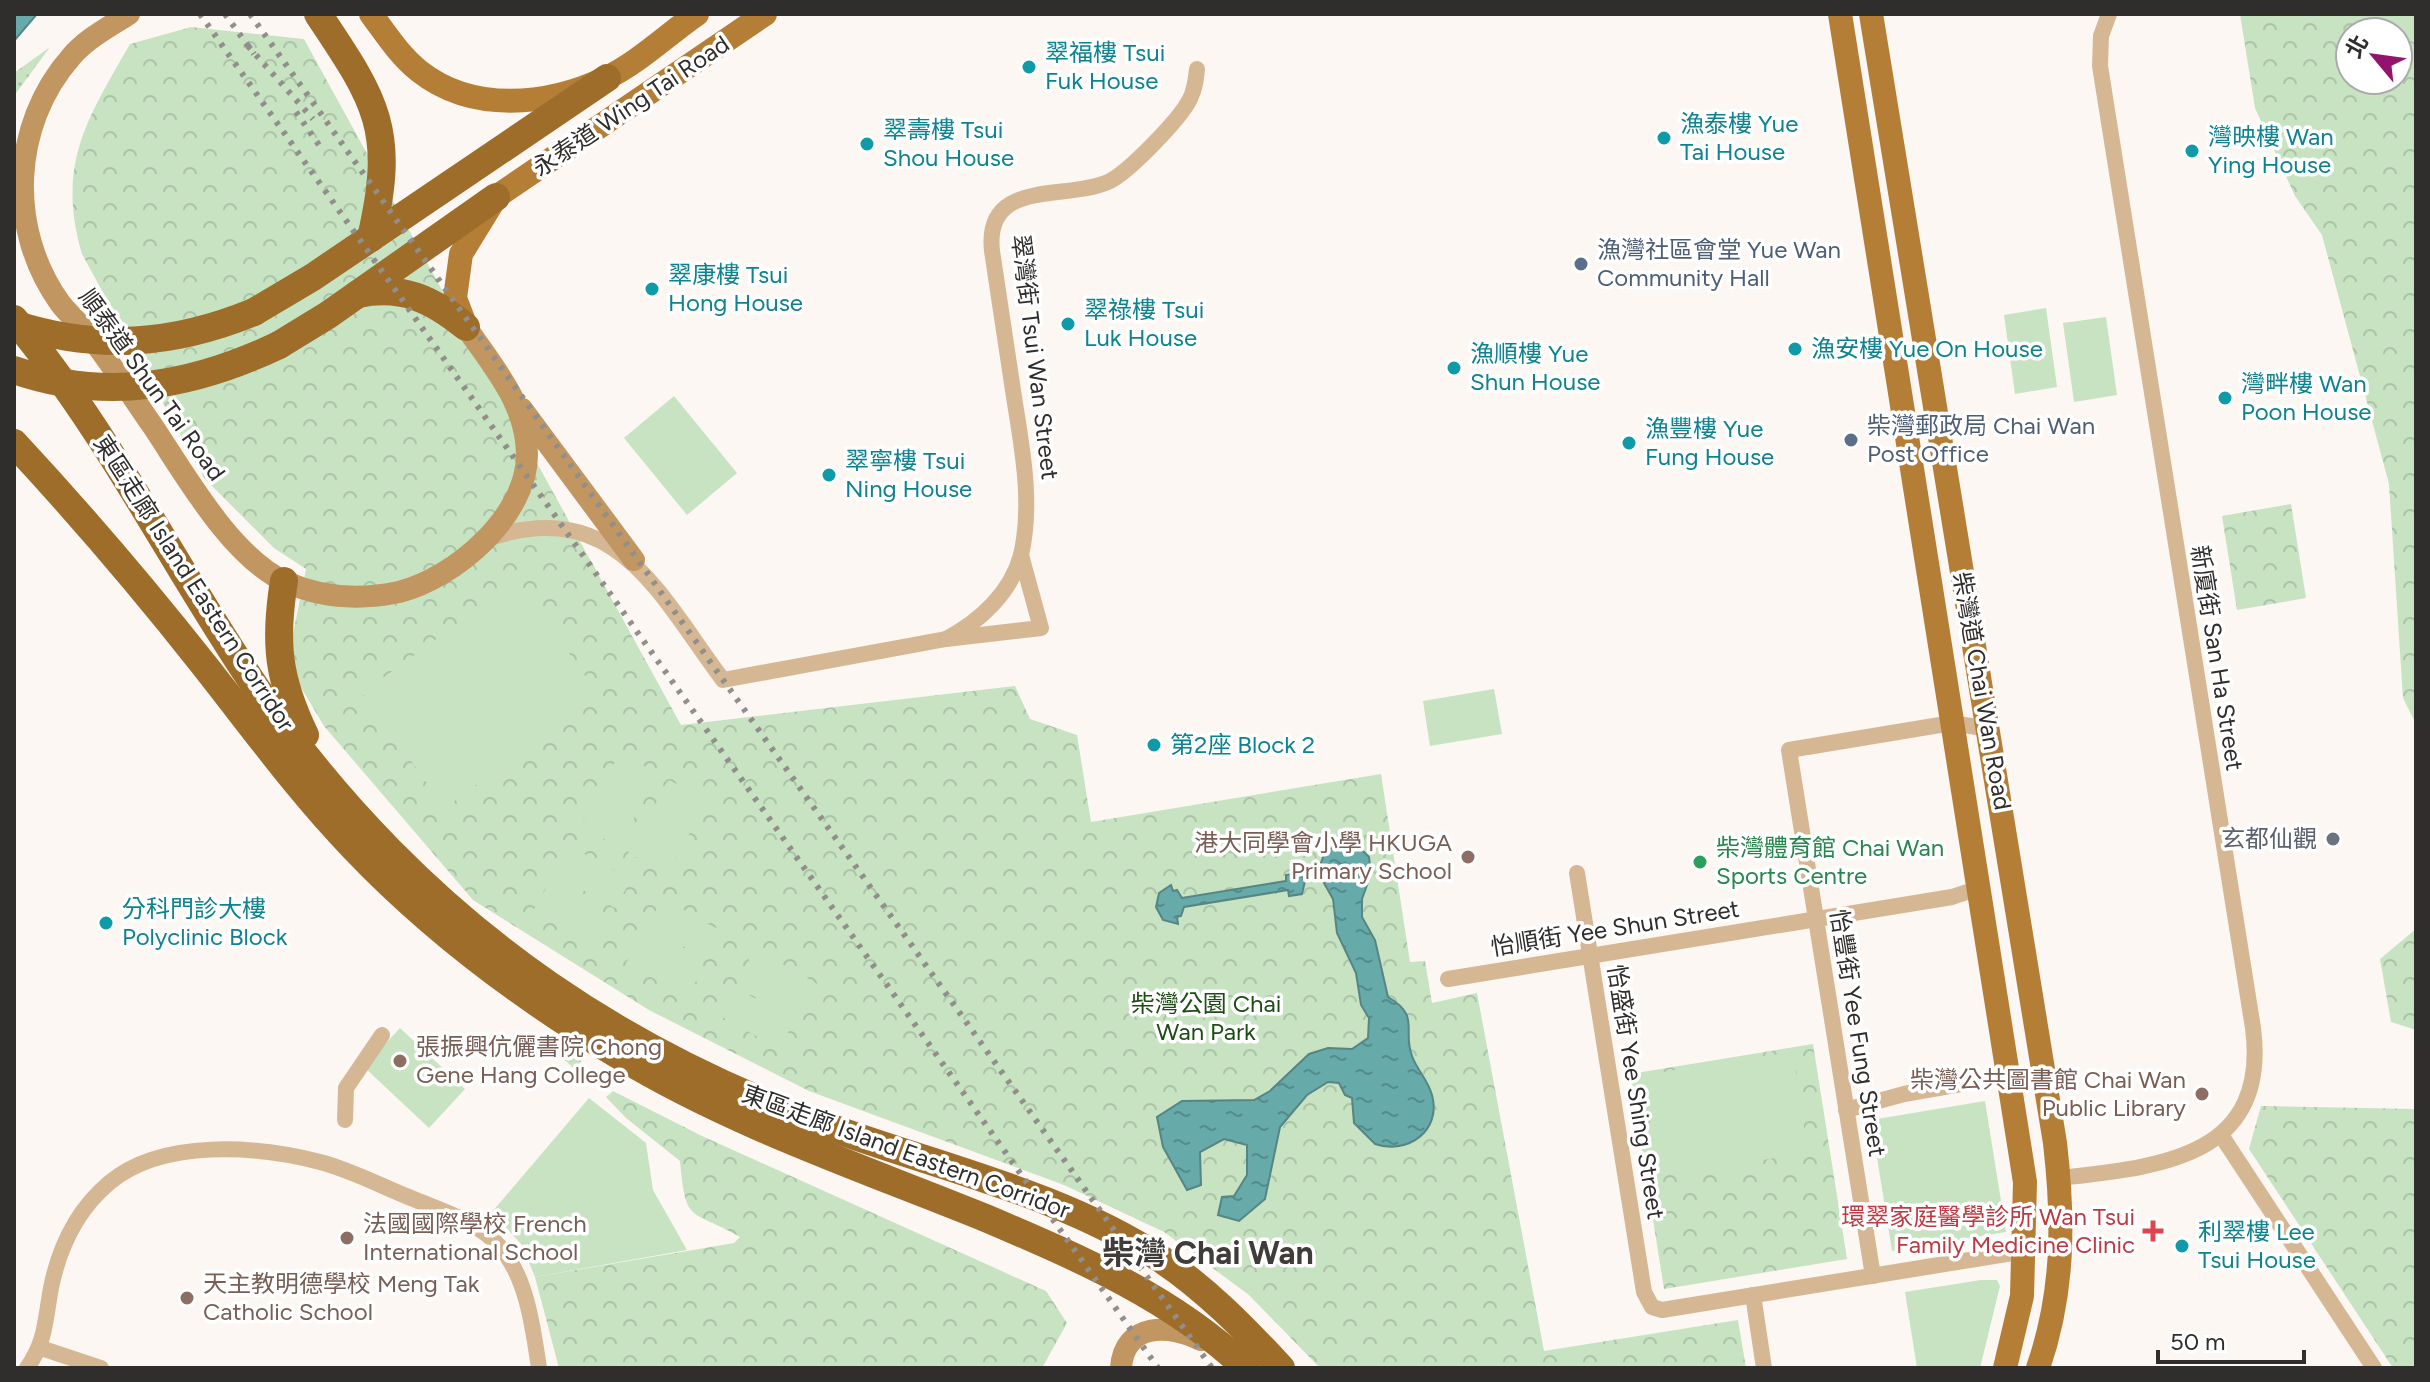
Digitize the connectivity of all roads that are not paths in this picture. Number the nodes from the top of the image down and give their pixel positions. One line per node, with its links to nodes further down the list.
1 (129, 14): 11 (street, 順泰道 Shun Tai Road)
2 (318, 14): 15 (highway)
3 (371, 14): 10 (main road, 永泰道 Wing Tai Road)
4 (697, 14): 10 (main road, 永泰道 Wing Tai Road)
5 (765, 14): 13 (main road, 永泰道 Wing Tai Road)
6 (1840, 14): 31 (main road, 柴灣道 Chai Wan Road)
7 (1871, 14): 32 (main road, 柴灣道 Chai Wan Road)
8 (2109, 14): 44 (street, 新廈街 San Ha Street)
9 (1197, 69): 25 (street, 翠灣街 Tsui Wan Street)
10 (607, 78): 15 (highway)
11 (23, 133): 12 (street, 順泰道 Shun Tai Road)
12 (18, 191): 14 (street, 順泰道 Shun Tai Road)
13 (496, 197): 16 (highway); 18 (main road)
14 (20, 222): 27 (street, 順泰道 Shun Tai Road)
15 (371, 238): 17 (highway, bridge)
16 (357, 294): 18 (highway); 19 (highway, bridge)
17 (14, 321): 33 (highway, 東區走廊 Island Eastern Corridor)
18 (466, 327): 20 (street)
19 (14, 370)
20 (517, 402): 23 (street); 26 (street)
21 (14, 443): 24 (highway, 東區走廊 Island Eastern Corridor)
22 (14, 465): 24 (highway)
23 (486, 539): 26 (street, 翠灣街 Tsui Wan Street); 27 (street, 順泰道 Shun Tai Road)
24 (101, 543): 51 (highway, 東區走廊 Island Eastern Corridor)
25 (1021, 555): 28 (street, 翠灣街 Tsui Wan Street); 29 (street, 翠灣街 Tsui Wan Street)
26 (634, 560): 30 (street, 翠灣街 Tsui Wan Street)
27 (284, 581): 33 (highway)
28 (1000, 595): 29 (street); 30 (street, 翠灣街 Tsui Wan Street)
29 (1034, 604): 30 (street, 翠灣街 Tsui Wan Street)
30 (946, 639)
31 (1952, 723): 32 (street); 36 (main road, 柴灣道 Chai Wan Road); 37 (street, 怡豐街 Yee Fung Street)
32 (1989, 729): 35 (main road, 柴灣道 Chai Wan Road)
33 (340, 795): 56 (highway, 東區走廊 Island Eastern Corridor)
34 (1577, 873): 38 (street, 怡盛街 Yee Shing Street)
35 (2014, 883): 36 (main road); 45 (main road, 柴灣道 Chai Wan Road)
36 (1979, 888): 37 (street, 怡順街 Yee Shun Street); 46 (main road, 柴灣道 Chai Wan Road)
37 (1816, 920): 38 (street, 怡順街 Yee Shun Street); 42 (street, 怡豐街 Yee Fung Street)
38 (1590, 956): 39 (street, 怡順街 Yee Shun Street); 49 (street, 怡盛街 Yee Shing Street)
39 (1448, 979)
40 (382, 1035): 43 (street)
41 (1990, 1079): 42 (street)
42 (1846, 1110): 48 (street, 怡豐街 Yee Fung Street)
43 (345, 1120)
44 (2221, 1135): 45 (street, 新廈街 San Ha Street); 60 (street)
45 (2059, 1178): 46 (main road); 59 (main road, 柴灣道 Chai Wan Road)
46 (2025, 1182): 47 (main road, 柴灣道 Chai Wan Road)
47 (2025, 1251): 48 (street); 58 (main road, 柴灣道 Chai Wan Road)
48 (1873, 1276): 49 (street)
49 (1753, 1295): 57 (street)
50 (41, 1348): 52 (street); 53 (street); 54 (street)
51 (1240, 1362): 55 (street)
52 (27, 1368)
53 (101, 1368)
54 (539, 1368)
55 (1121, 1368)
56 (1281, 1368)
57 (1764, 1368)
58 (2005, 1368)
59 (2038, 1368)
60 (2374, 1368)

